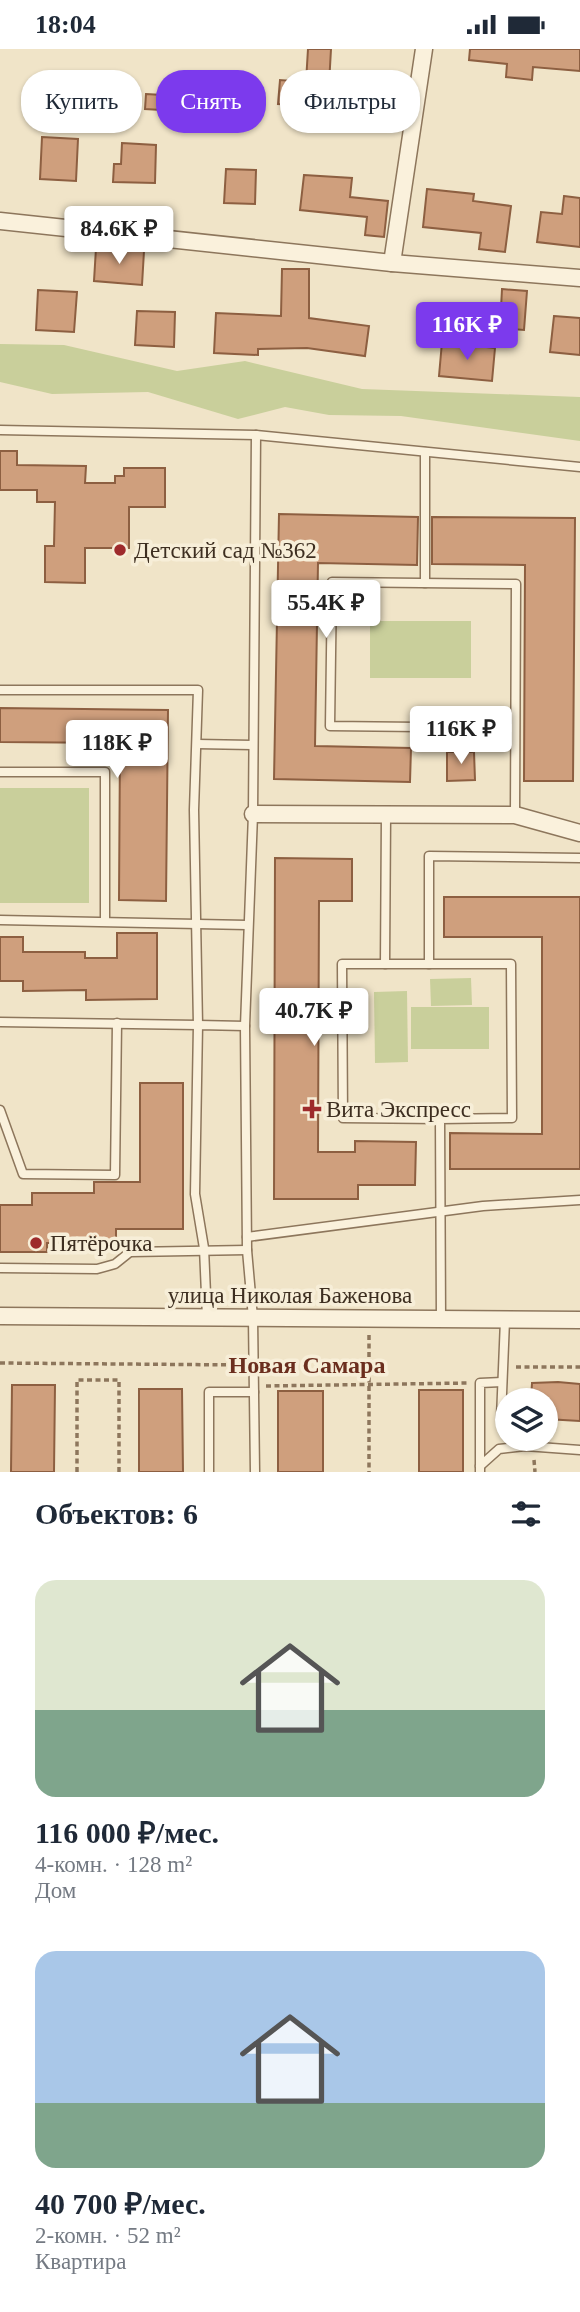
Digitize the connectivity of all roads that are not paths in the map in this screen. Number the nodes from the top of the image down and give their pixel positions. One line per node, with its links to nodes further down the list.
1 (424, 49): 3 (street)
2 (0, 221): 3 (street)
3 (392, 263): 4 (street)
4 (580, 278)
5 (0, 430): 6 (lane)
6 (256, 435): 7 (lane); 13 (lane)
7 (425, 452): 8 (lane); 9 (lane)
8 (580, 467)
9 (425, 583): 11 (lane); 11 (lane)
10 (0, 690): 12 (lane)
11 (514, 729): 17 (lane)
12 (197, 744): 13 (lane); 22 (lane)
13 (252, 745): 15 (lane)
14 (0, 772): 21 (lane)
15 (253, 814): 16 (street); 23 (lane)
16 (386, 815): 17 (street); 24 (lane)
17 (514, 815): 18 (street)
18 (580, 833)
19 (580, 858): 25 (lane)
20 (0, 919): 21 (lane)
21 (106, 921): 22 (lane)
22 (195, 923): 23 (lane); 28 (lane)
23 (247, 925): 29 (lane)
24 (385, 964): 25 (lane); 31 (lane)
25 (429, 964): 31 (lane)
26 (0, 1022): 27 (lane)
27 (117, 1023): 28 (lane); 30 (lane)
28 (198, 1025): 29 (lane); 35 (lane)
29 (246, 1026): 34 (lane)
30 (0, 1110)
31 (440, 1119): 33 (lane)
32 (580, 1200): 33 (lane)
33 (441, 1212): 34 (lane); 41 (lane)
34 (247, 1237): 36 (lane)
35 (204, 1248): 36 (lane); 37 (lane); 39 (lane)
36 (247, 1250): 40 (lane)
37 (0, 1268)
38 (0, 1316): 39 (street, улица Николая Баженова)
39 (207, 1317): 40 (street, улица Николая Баженова)
40 (253, 1318): 41 (street, улица Николая Баженова); 46 (lane)
41 (441, 1319): 42 (street, улица Николая Баженова)
42 (505, 1320): 43 (street, улица Николая Баженова); 44 (lane)
43 (580, 1320)
44 (502, 1383): 45 (lane); 50 (lane)
45 (502, 1388)
46 (254, 1389): 51 (lane); 52 (lane)
47 (558, 1447): 48 (lane)
48 (580, 1450)
49 (497, 1451): 50 (lane)
50 (480, 1469)
51 (209, 1472)
52 (255, 1472)

